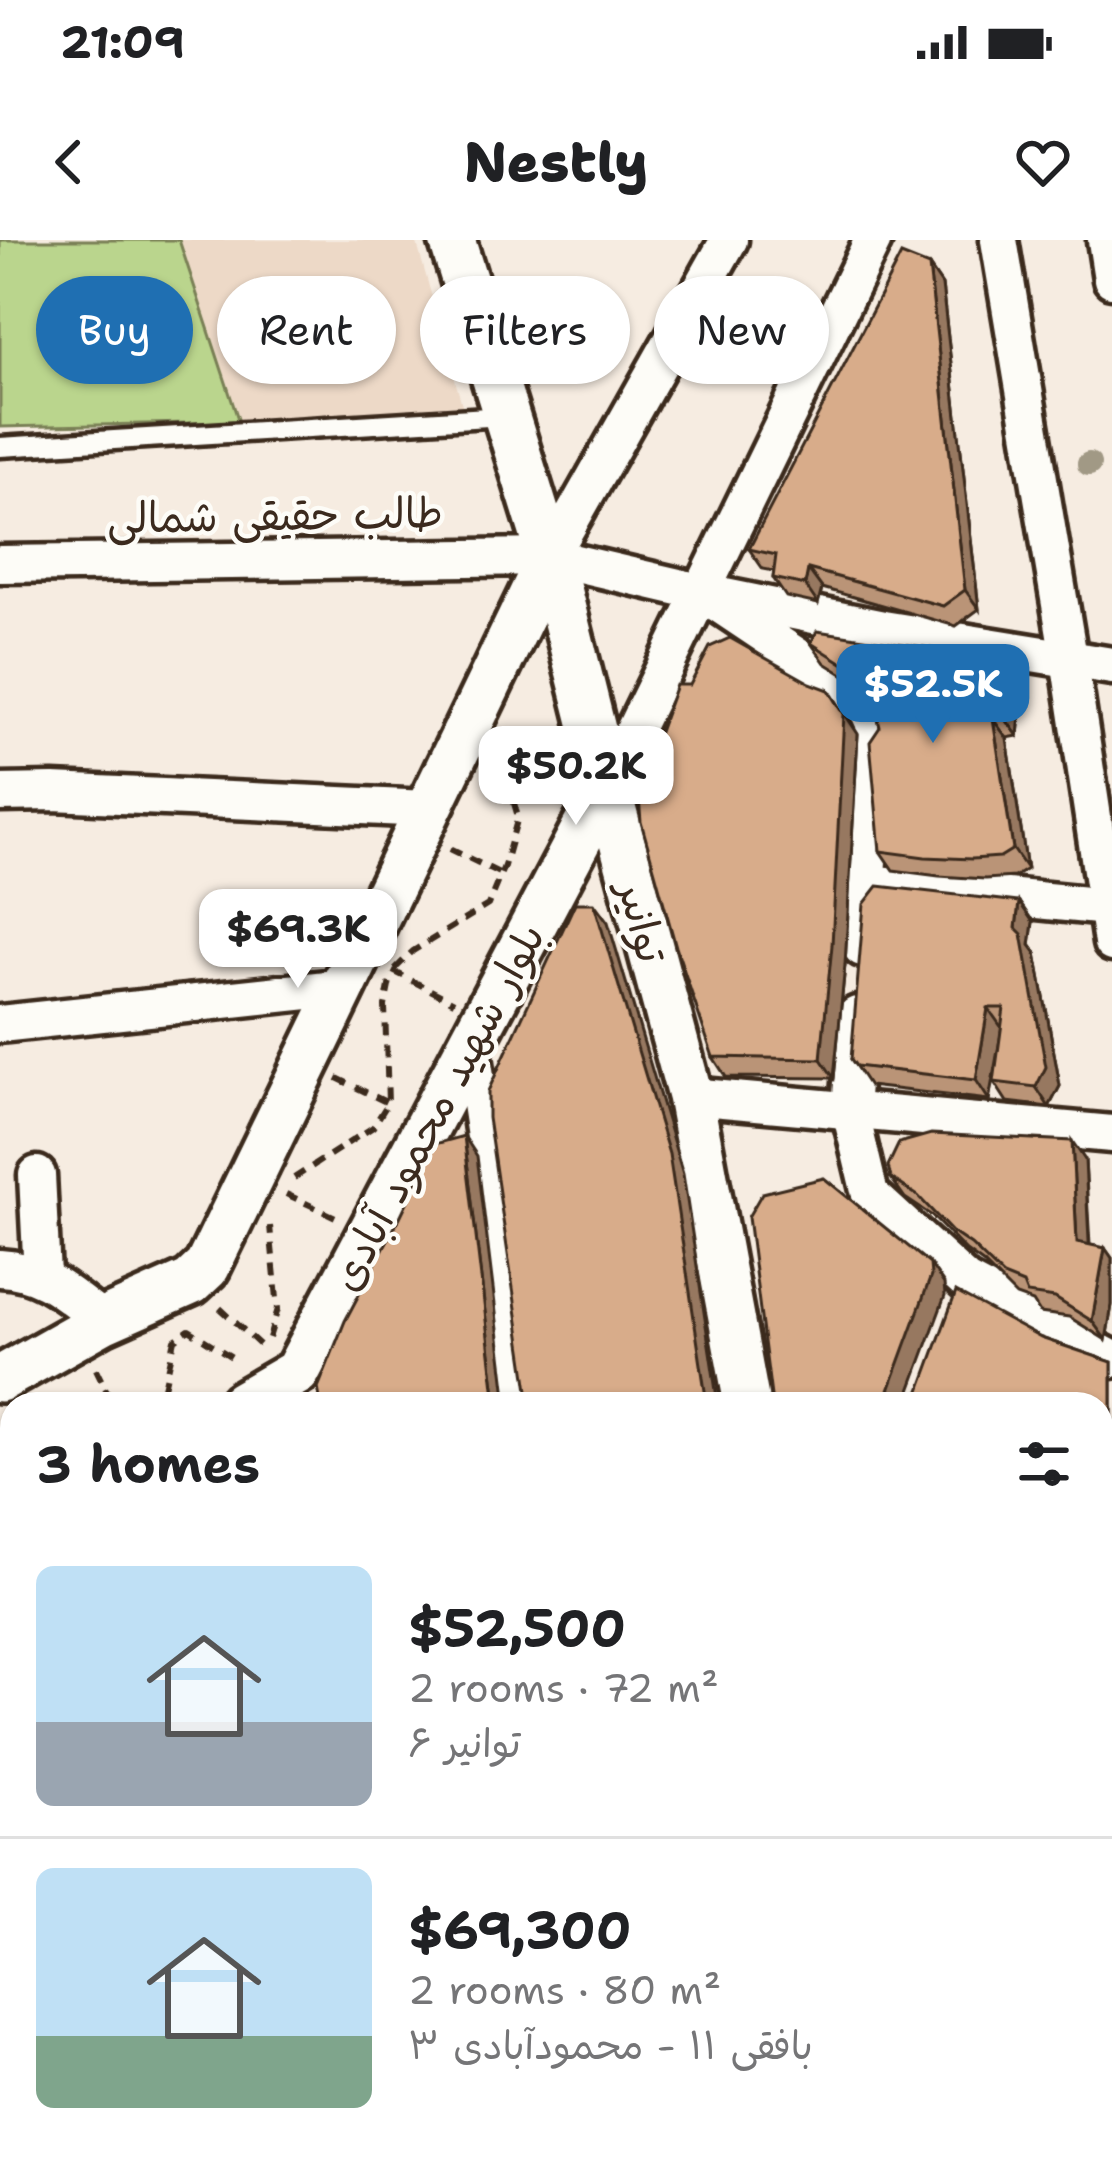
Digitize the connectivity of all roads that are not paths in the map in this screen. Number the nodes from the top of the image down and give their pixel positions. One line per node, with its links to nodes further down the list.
1 (452, 240): 7 (street, توانیر)
2 (729, 240): 9 (street)
3 (873, 240): 11 (street)
4 (998, 240): 12 (street)
5 (1106, 240): 6 (street)
6 (1112, 279)
7 (508, 416): 8 (lane); 9 (street, توانیر)
8 (0, 447)
9 (550, 557): 10 (street, طالب حقیقی شمالی); 11 (street, طالب حقیقی شمالی); 14 (street, توانیر); 16 (street)
10 (0, 564)
11 (700, 592): 12 (street, طالب حقیقی شمالی); 14 (street); 17 (street)
12 (1069, 658): 13 (street, طالب حقیقی شمالی); 18 (street)
13 (1112, 666)
14 (607, 786): 21 (street, بلوار شهید محمود آبادی); 22 (street, توانیر)
15 (0, 793): 16 (street)
16 (422, 821): 19 (street)
17 (866, 883): 18 (street); 23 (street)
18 (1109, 925)
19 (345, 987): 20 (street); 29 (street)
20 (0, 1024)
21 (478, 1030): 32 (street, بلوار شهید محمود آبادی); 35 (street)
22 (690, 1096): 23 (street); 36 (street, توانیر)
23 (850, 1111): 24 (street); 28 (street)
24 (1112, 1134)
25 (37, 1174): 27 (street)
26 (0, 1268): 27 (street)
27 (42, 1276): 29 (street)
28 (966, 1282): 30 (street); 31 (street)
29 (103, 1321): 33 (street)
30 (951, 1323)
31 (1112, 1359)
32 (288, 1375): 34 (street)
33 (0, 1379)
34 (261, 1392)
35 (523, 1392)
36 (745, 1392)

